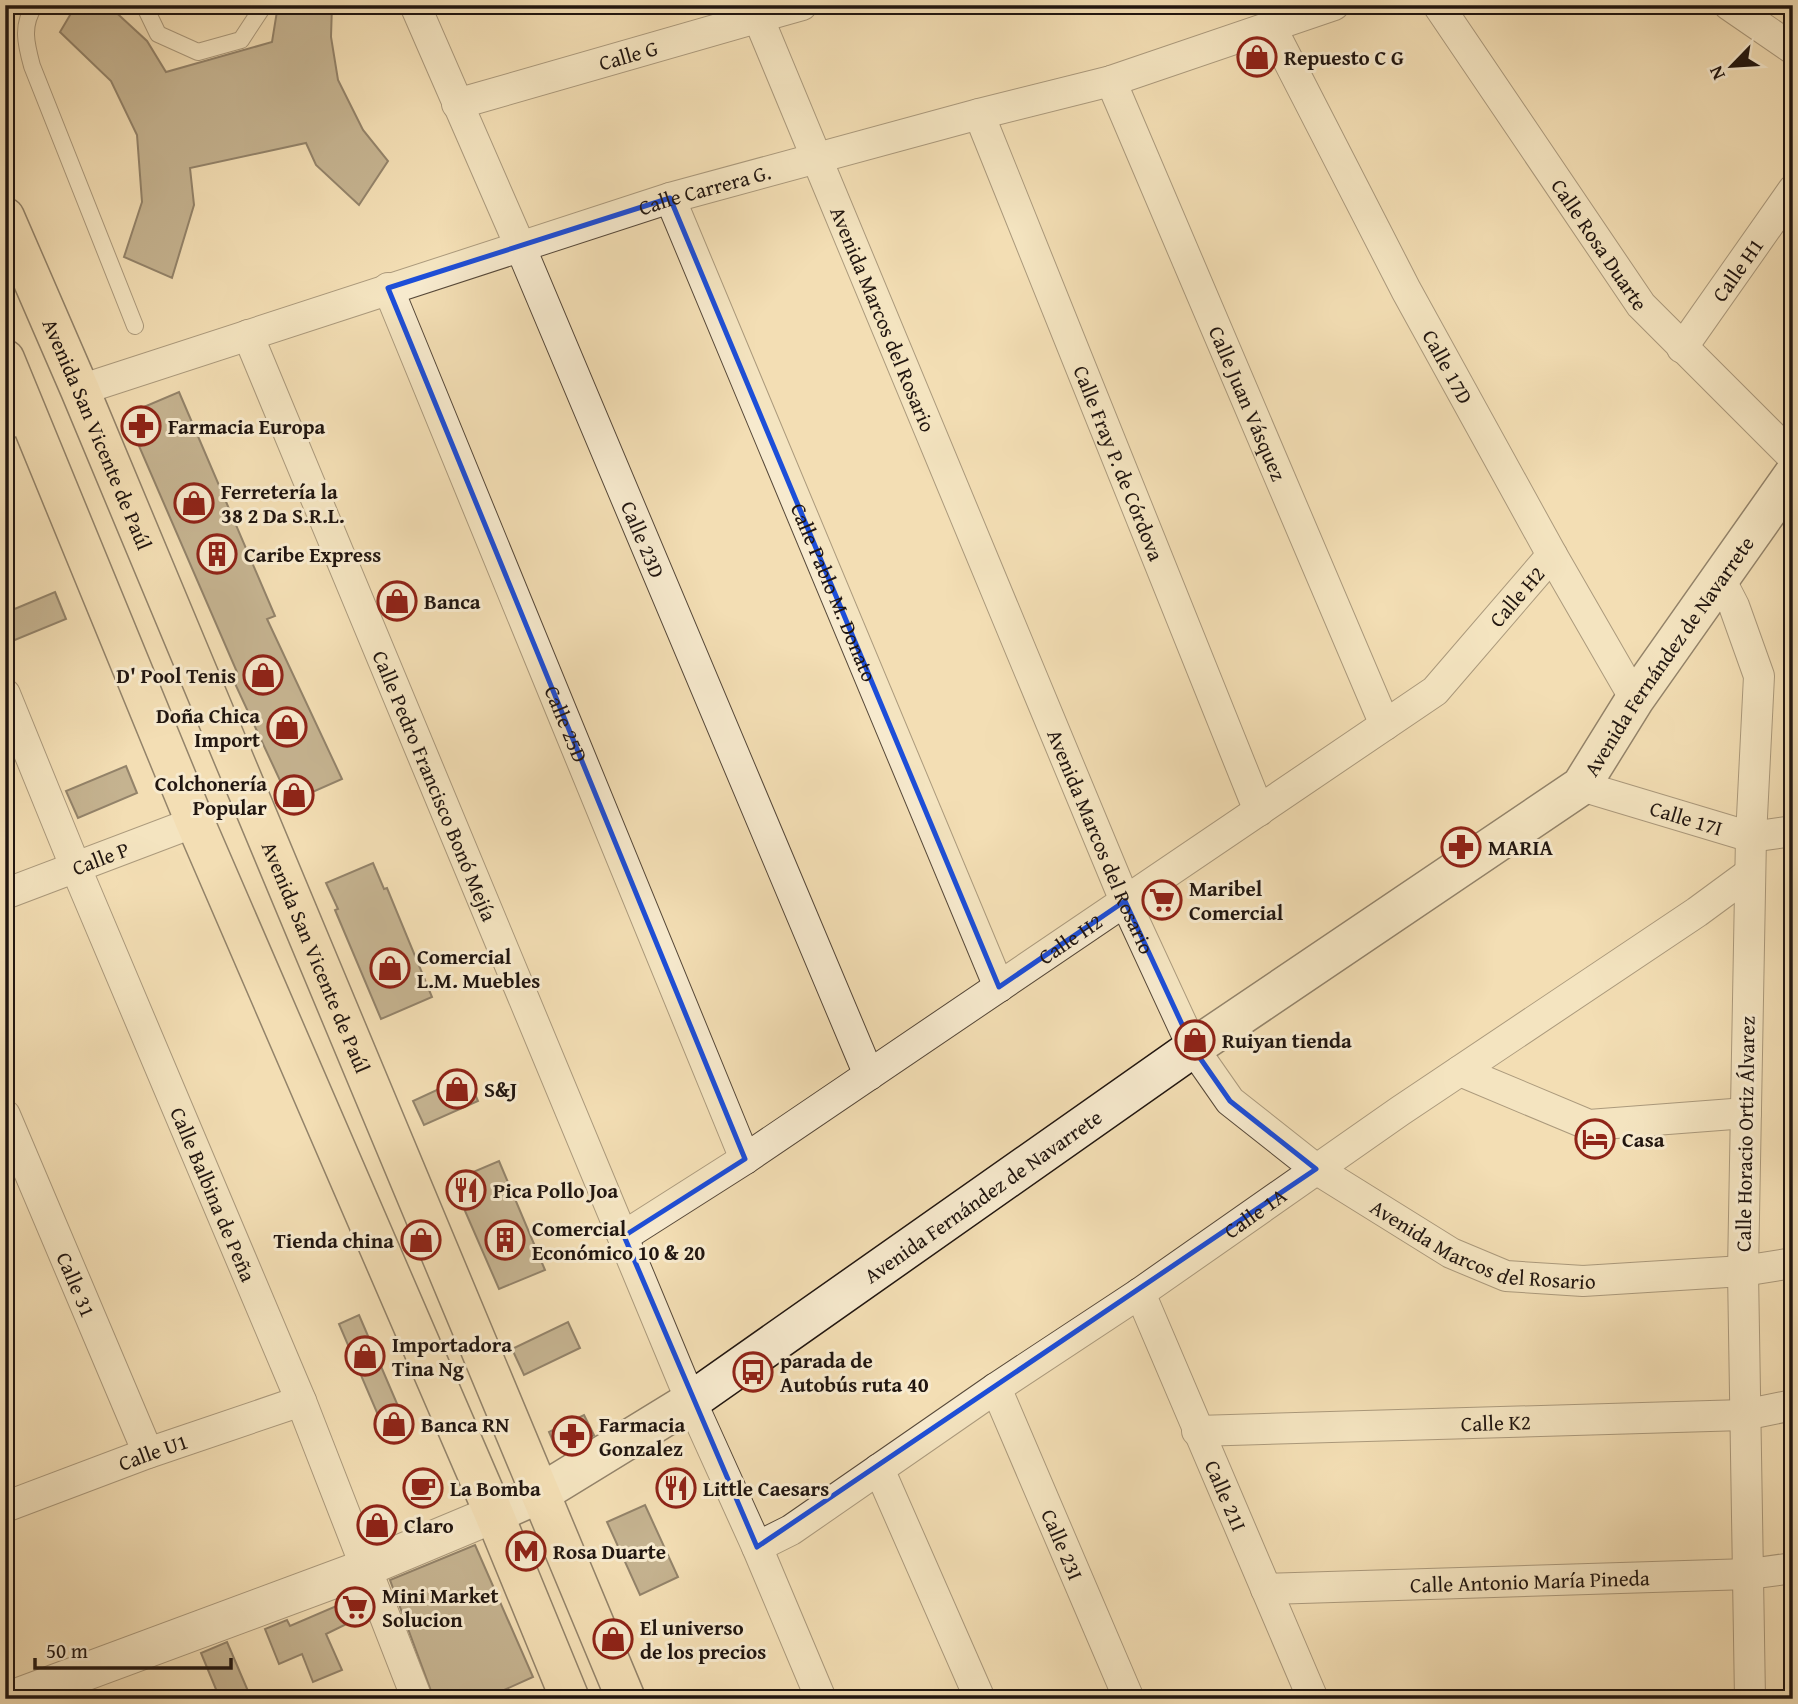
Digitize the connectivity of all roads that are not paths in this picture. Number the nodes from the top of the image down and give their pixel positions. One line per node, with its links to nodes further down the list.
1 (34, 5): 21 (lane)
2 (144, 5): 3 (lane)
3 (264, 5)
4 (415, 5): 13 (street, Calle 23D)
5 (802, 5): 9 (street, Calle G)
6 (1334, 5): 10 (street, Calle Carrera G.)
7 (1438, 5): 23 (street, Calle Rosa Duarte)
8 (1729, 5): 11 (street)
9 (756, 11): 13 (street, Calle G); 15 (street, Avenida Marcos del Rosario)
10 (1271, 27): 12 (street, Calle Carrera G.); 29 (street, Calle 17D)
11 (1793, 49)
12 (1111, 81): 14 (street, Calle Carrera G.); 33 (street, Calle Juan Vásquez)
13 (457, 104): 19 (street, Calle 23D)
14 (979, 114): 15 (street, Calle Carrera G.); 35 (street, Calle Fray P. de Córdova)
15 (816, 159): 17 (street, Calle Carrera G.); 42 (street, Avenida Marcos del Rosario)
16 (1793, 190): 23 (street, Calle H1)
17 (670, 198): 19 (street, Calle Carrera G.); 43 (street, Calle Pablo M. Donato)
18 (5, 217): 25 (main road, Avenida San Vicente de Paúl)
19 (520, 246): 20 (street, Calle Carrera G.); 46 (street, Calle 23D)
20 (388, 288): 22 (street, Calle Carrera G.); 49 (street, Calle 25D)
21 (135, 326)
22 (248, 335): 25 (street, Calle Carrera G.); 51 (street, Calle Pedro Francisco Bonó Mejía)
23 (1682, 348): 27 (street, Calle Rosa Duarte)
24 (5, 359): 26 (main road)
25 (80, 390): 63 (main road, Avenida San Vicente de Paúl)
26 (17, 420): 36 (main road)
27 (1793, 457)
28 (1793, 475): 30 (main road, Avenida Fernández de Navarrete)
29 (1552, 555): 32 (street, Calle 17D); 33 (street, Calle H2)
30 (1719, 577): 32 (main road, Avenida Fernández de Navarrete); 38 (street, Calle Horacio Ortiz Álvarez)
31 (5, 694): 39 (street, Calle Balbina de Peña)
32 (1635, 699): 34 (main road, Avenida Fernández de Navarrete)
33 (1385, 725): 35 (street, Calle H2)
34 (1581, 786): 38 (street, Calle 17I); 44 (main road, Avenida Fernández de Navarrete)
35 (1259, 811): 42 (street, Calle H2)
36 (195, 822): 39 (street, Calle P); 65 (main road)
37 (1793, 831): 38 (street, Calle 17I)
38 (1751, 837): 40 (street, Calle Horacio Ortiz Álvarez)
39 (75, 866): 41 (street, Calle P); 56 (street, Calle Balbina de Peña)
40 (1751, 873): 45 (street, Calle 1A); 47 (street, Calle Horacio Ortiz Álvarez)
41 (5, 894)
42 (1125, 901): 43 (street, Calle H2); 44 (street, Avenida Marcos del Rosario)
43 (999, 987): 46 (street, Calle H2)
44 (1193, 1048): 50 (street, Avenida Marcos del Rosario); 57 (main road, Avenida Fernández de Navarrete)
45 (1460, 1071): 47 (street); 50 (street, Calle 1A)
46 (869, 1075): 49 (street, Calle H2)
47 (1745, 1112): 53 (street, Calle Horacio Ortiz Álvarez)
48 (5, 1115): 61 (street, Calle 31)
49 (745, 1159): 51 (street, Calle H2)
50 (1316, 1169): 53 (street, Avenida Marcos del Rosario); 54 (street, Calle 1A)
51 (624, 1236): 57 (street, Calle Pedro Francisco Bonó Mejía)
52 (1793, 1263): 53 (street, Avenida Marcos del Rosario)
53 (1743, 1271): 59 (street, Calle Horacio Ortiz Álvarez)
54 (1140, 1293): 55 (street, Calle 1A); 60 (street, Calle 21I)
55 (996, 1388): 62 (street, Calle 1A); 77 (street, Calle 23I)
56 (300, 1401): 61 (street, Calle U1); 67 (street, Calle Balbina de Peña)
57 (691, 1401): 63 (main road, Avenida Fernández de Navarrete); 66 (street, Calle Pedro Francisco Bonó Mejía)
58 (1793, 1405): 59 (street, Calle K2)
59 (1744, 1415): 60 (street, Calle K2); 69 (street, Calle Horacio Ortiz Álvarez)
60 (1197, 1431): 70 (street, Calle 21I)
61 (148, 1454): 64 (street, Calle U1)
62 (879, 1469): 66 (street, Calle 1A); 76 (street)
63 (541, 1493): 65 (main road, Avenida Fernández de Navarrete); 74 (main road, Avenida San Vicente de Paúl)
64 (5, 1507)
65 (494, 1514): 67 (street, Avenida Fernández de Navarrete); 73 (main road)
66 (757, 1547): 75 (street, Calle Pedro Francisco Bonó Mejía)
67 (365, 1568): 71 (street, Avenida Fernández de Navarrete); 72 (street, Calle Balbina de Peña)
68 (1793, 1569): 69 (street, Calle Antonio María Pineda)
69 (1749, 1574): 70 (street, Calle Antonio María Pineda); 79 (street, Calle Horacio Ortiz Álvarez)
70 (1266, 1589): 78 (street, Calle 21I)
71 (12, 1699)
72 (417, 1699)
73 (570, 1699)
74 (626, 1699)
75 (821, 1699)
76 (980, 1699)
77 (1129, 1699)
78 (1313, 1699)
79 (1750, 1699)

